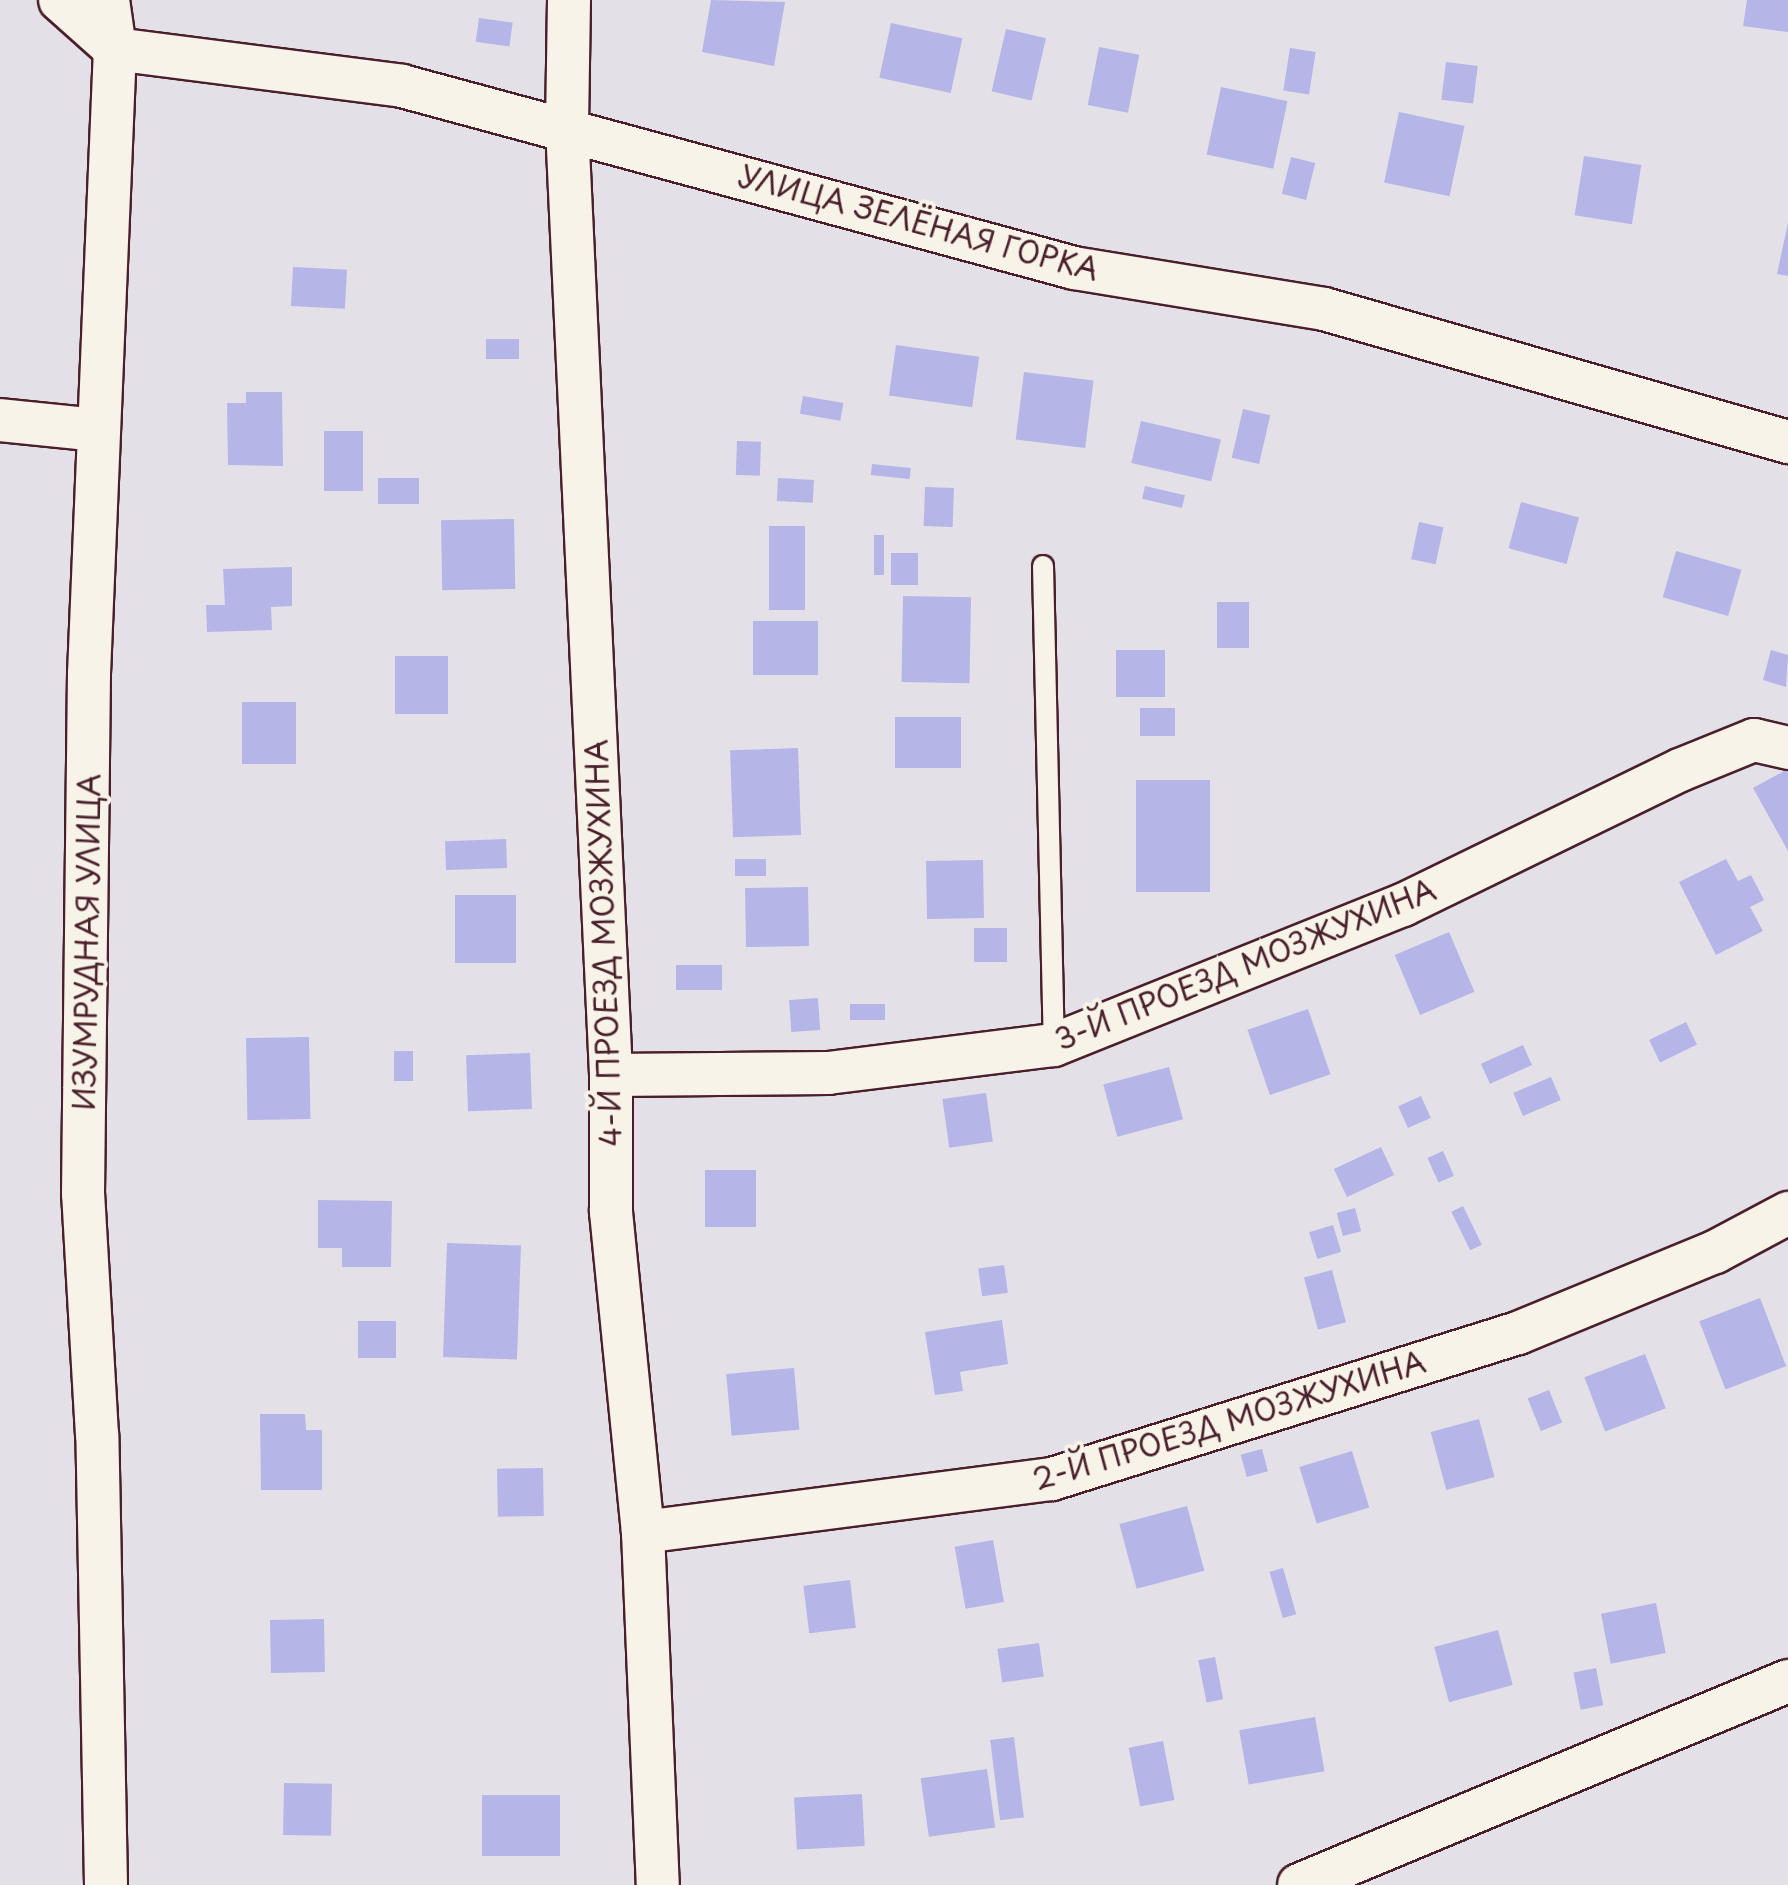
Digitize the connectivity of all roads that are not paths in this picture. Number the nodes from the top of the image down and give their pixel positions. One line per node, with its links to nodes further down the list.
1 (60, 0): 4 (street)
2 (108, 0): 4 (street, ИЗУМРУДНАЯ УЛИЦА)
3 (569, 0): 5 (street, 4-Й ПРОЕЗД МОЗЖУХИНА)
4 (115, 48): 5 (street, УЛИЦА ЗЕЛЁНАЯ ГОРКА); 7 (street, ИЗУМРУДНАЯ УЛИЦА)
5 (567, 127): 8 (street, УЛИЦА ЗЕЛЁНАЯ ГОРКА); 12 (street, 4-Й ПРОЕЗД МОЗЖУХИНА)
6 (0, 420): 7 (street)
7 (97, 430): 16 (street, ИЗУМРУДНАЯ УЛИЦА)
8 (1788, 442)
9 (1043, 566): 11 (lane)
10 (1788, 748): 11 (street, 3-Й ПРОЕЗД МОЗЖУХИНА)
11 (1054, 1045): 12 (street, 3-Й ПРОЕЗД МОЗЖУХИНА)
12 (611, 1076): 14 (street, 4-Й ПРОЕЗД МОЗЖУХИНА)
13 (1788, 1213): 14 (street, 2-Й ПРОЕЗД МОЗЖУХИНА)
14 (643, 1532): 17 (street, 4-Й ПРОЕЗД МОЗЖУХИНА)
15 (1788, 1680): 18 (street)
16 (106, 1885)
17 (658, 1885)
18 (1299, 1885)

